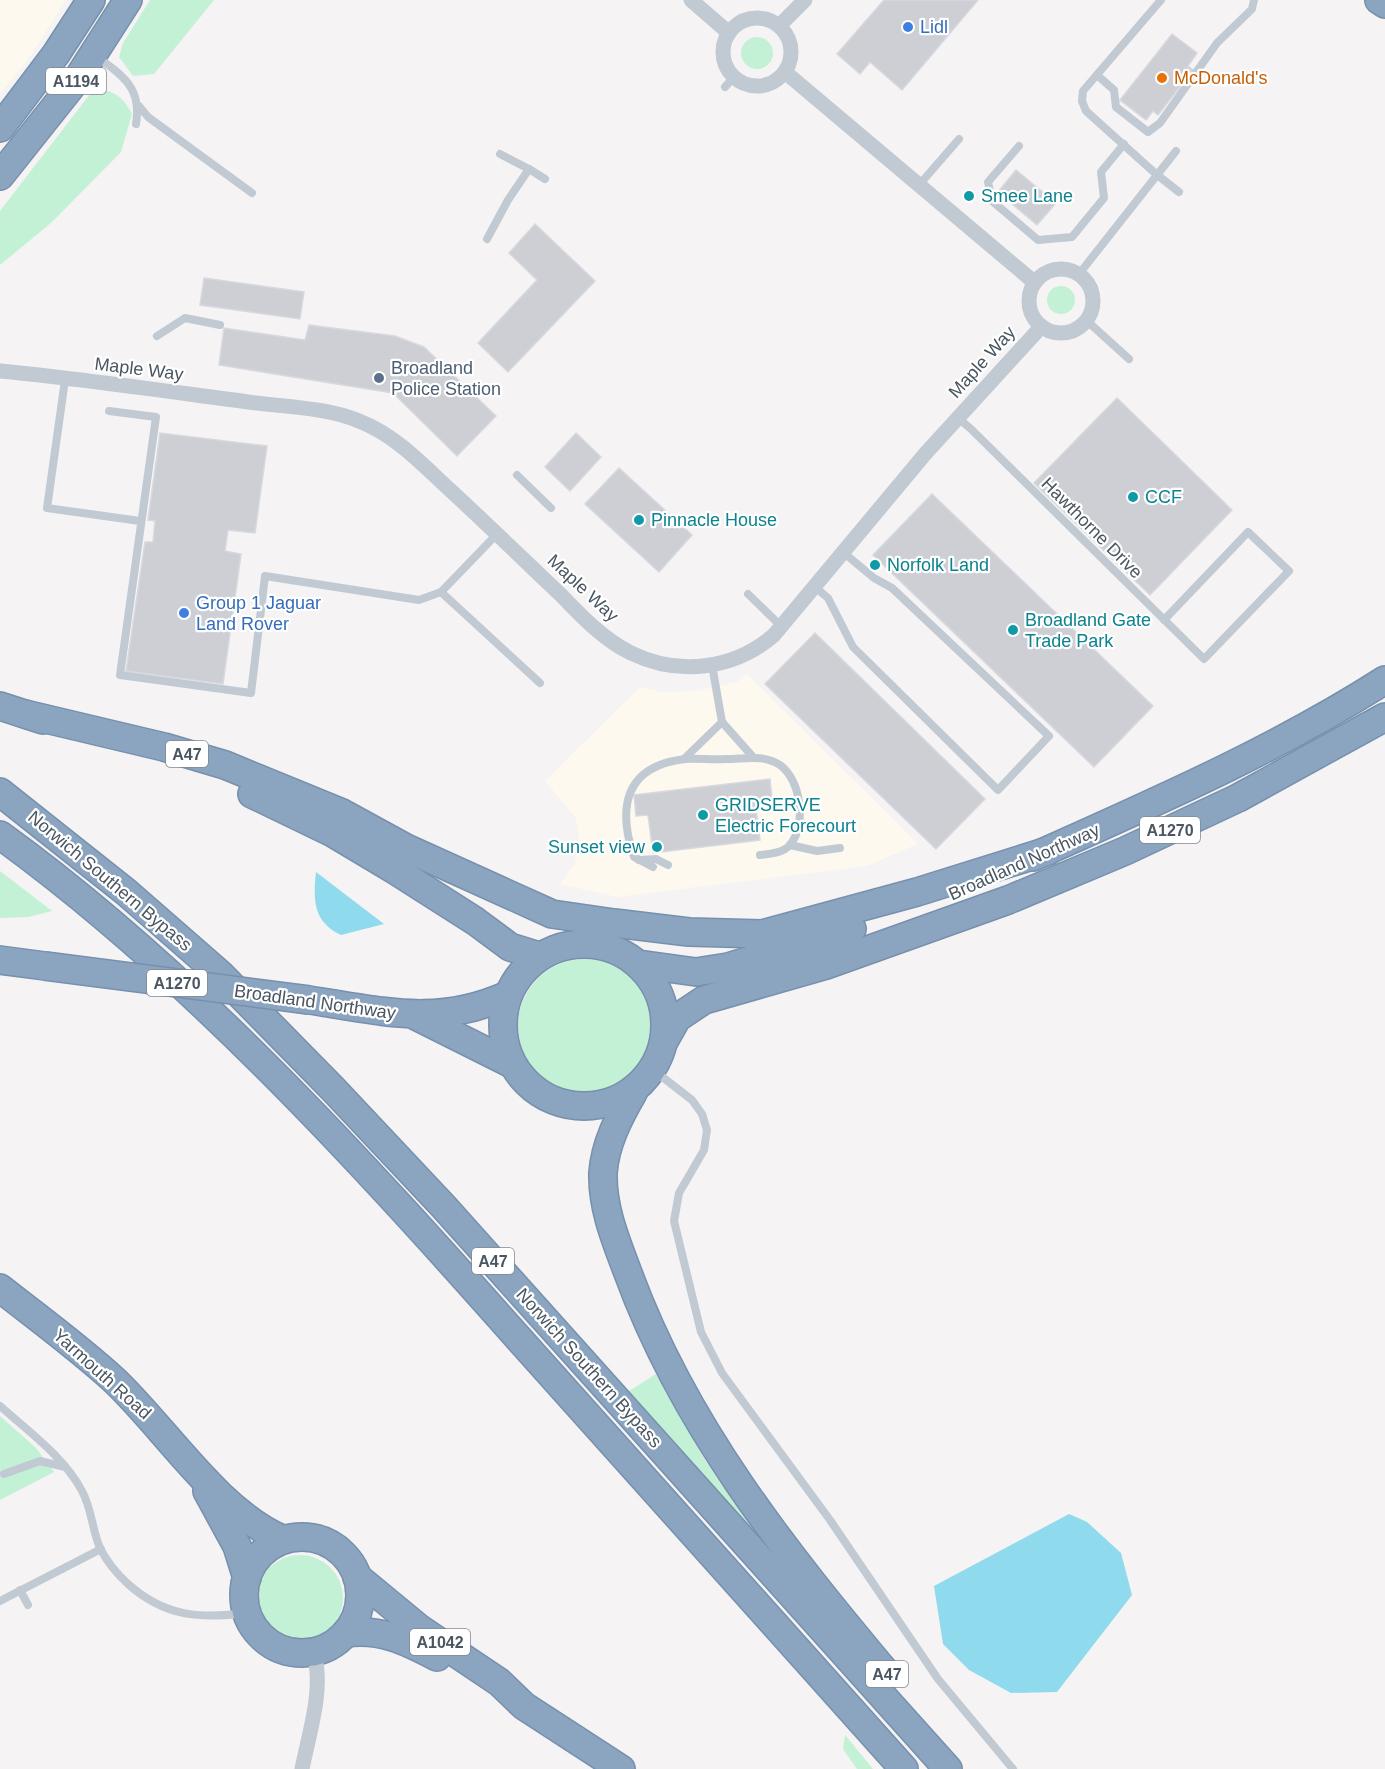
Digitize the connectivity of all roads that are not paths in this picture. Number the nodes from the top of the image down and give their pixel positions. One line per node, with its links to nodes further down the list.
1 (91, 0): 16 (highway, A1194)
2 (128, 0): 11 (highway, A1194)
3 (691, 0): 10 (street)
4 (805, 0): 9 (street)
5 (1161, 0): 13 (lane)
6 (1254, 0): 13 (lane)
7 (1379, 0): 8 (highway)
8 (1385, 4)
9 (779, 26): 10 (street); 12 (street)
10 (729, 33): 12 (street)
11 (94, 54): 14 (lane); 24 (highway, A1194)
12 (785, 72): 26 (street)
13 (1097, 75): 18 (lane)
14 (139, 106): 15 (lane); 28 (lane)
15 (136, 124)
16 (0, 128)
17 (959, 140): 26 (lane)
18 (1124, 144): 19 (lane); 23 (lane)
19 (1019, 146)
20 (1176, 151): 23 (lane)
21 (500, 154): 22 (lane)
22 (529, 169): 25 (lane); 29 (lane)
23 (1156, 174): 27 (lane); 30 (lane)
24 (0, 176)
25 (545, 178)
26 (919, 185): 31 (street)
27 (1179, 192)
28 (252, 193)
29 (487, 239)
30 (1079, 274): 31 (street); 32 (street)
31 (1034, 282): 34 (street)
32 (1087, 321): 34 (street); 36 (lane)
33 (220, 325): 35 (lane)
34 (1041, 327): 40 (street, Maple Way)
35 (157, 336)
36 (1130, 358)
37 (0, 371): 38 (street, Maple Way)
38 (65, 380): 43 (lane); 44 (street, Maple Way)
39 (109, 411): 43 (lane)
40 (958, 418): 45 (street, Maple Way); 49 (lane, Hawthorne Drive)
41 (517, 476): 42 (lane)
42 (551, 508)
43 (140, 521): 47 (lane)
44 (497, 534): 47 (lane); 51 (street, Maple Way)
45 (844, 553): 46 (street, Maple Way); 46 (lane)
46 (816, 588): 50 (street, Maple Way)
47 (441, 592): 53 (lane)
48 (748, 594): 50 (lane)
49 (1164, 621): 49 (lane, Hawthorne Drive)
50 (782, 627): 51 (street, Maple Way)
51 (712, 665): 57 (lane)
52 (1385, 680): 64 (highway, Broadland Northway / A1270)
53 (540, 683)
54 (0, 706): 55 (highway, A47)
55 (25, 714): 64 (highway, A47); 69 (highway, A47)
56 (1385, 717): 74 (highway, Broadland Northway / A1270)
57 (722, 722): 58 (lane); 59 (lane)
58 (753, 757): 59 (lane); 62 (lane)
59 (684, 759): 66 (lane)
60 (0, 792): 97 (highway, Norwich Southern Bypass / A47)
61 (0, 835): 96 (highway, Norwich Southern Bypass / A47)
62 (790, 845): 63 (lane); 65 (lane)
63 (840, 848)
64 (1048, 851): 71 (highway, Broadland Northway / A1270)
65 (760, 855)
66 (637, 860): 67 (lane); 68 (lane)
67 (668, 865)
68 (653, 867)
69 (539, 956): 71 (highway); 72 (highway)
70 (0, 960): 73 (highway, Broadland Northway / A1270, bridge)
71 (638, 964): 74 (highway)
72 (508, 995): 73 (highway, Broadland Northway / A1270); 75 (highway)
73 (416, 1016): 75 (highway, Broadland Northway / A1270)
74 (664, 1041): 76 (highway)
75 (512, 1064): 77 (highway)
76 (652, 1069): 77 (highway); 99 (lane)
77 (633, 1093): 98 (highway, A47)
78 (0, 1288): 81 (highway, Yarmouth Road)
79 (0, 1406): 80 (lane)
80 (67, 1468): 82 (lane); 84 (lane)
81 (195, 1468): 83 (highway, Yarmouth Road); 86 (highway, Yarmouth Road)
82 (4, 1474)
83 (282, 1539): 85 (highway); 86 (highway)
84 (100, 1549): 87 (lane); 90 (lane)
85 (357, 1576): 91 (highway); 93 (highway, A1042)
86 (247, 1578): 90 (highway)
87 (20, 1590): 88 (lane); 89 (lane)
88 (0, 1601)
89 (28, 1605)
90 (247, 1613): 92 (highway)
91 (346, 1633): 92 (highway); 93 (highway, A1042)
92 (314, 1653): 94 (street)
93 (524, 1706): 95 (highway, A1042)
94 (302, 1769)
95 (621, 1769)
96 (904, 1769)
97 (948, 1769)
98 (967, 1769)
99 (1013, 1769)

